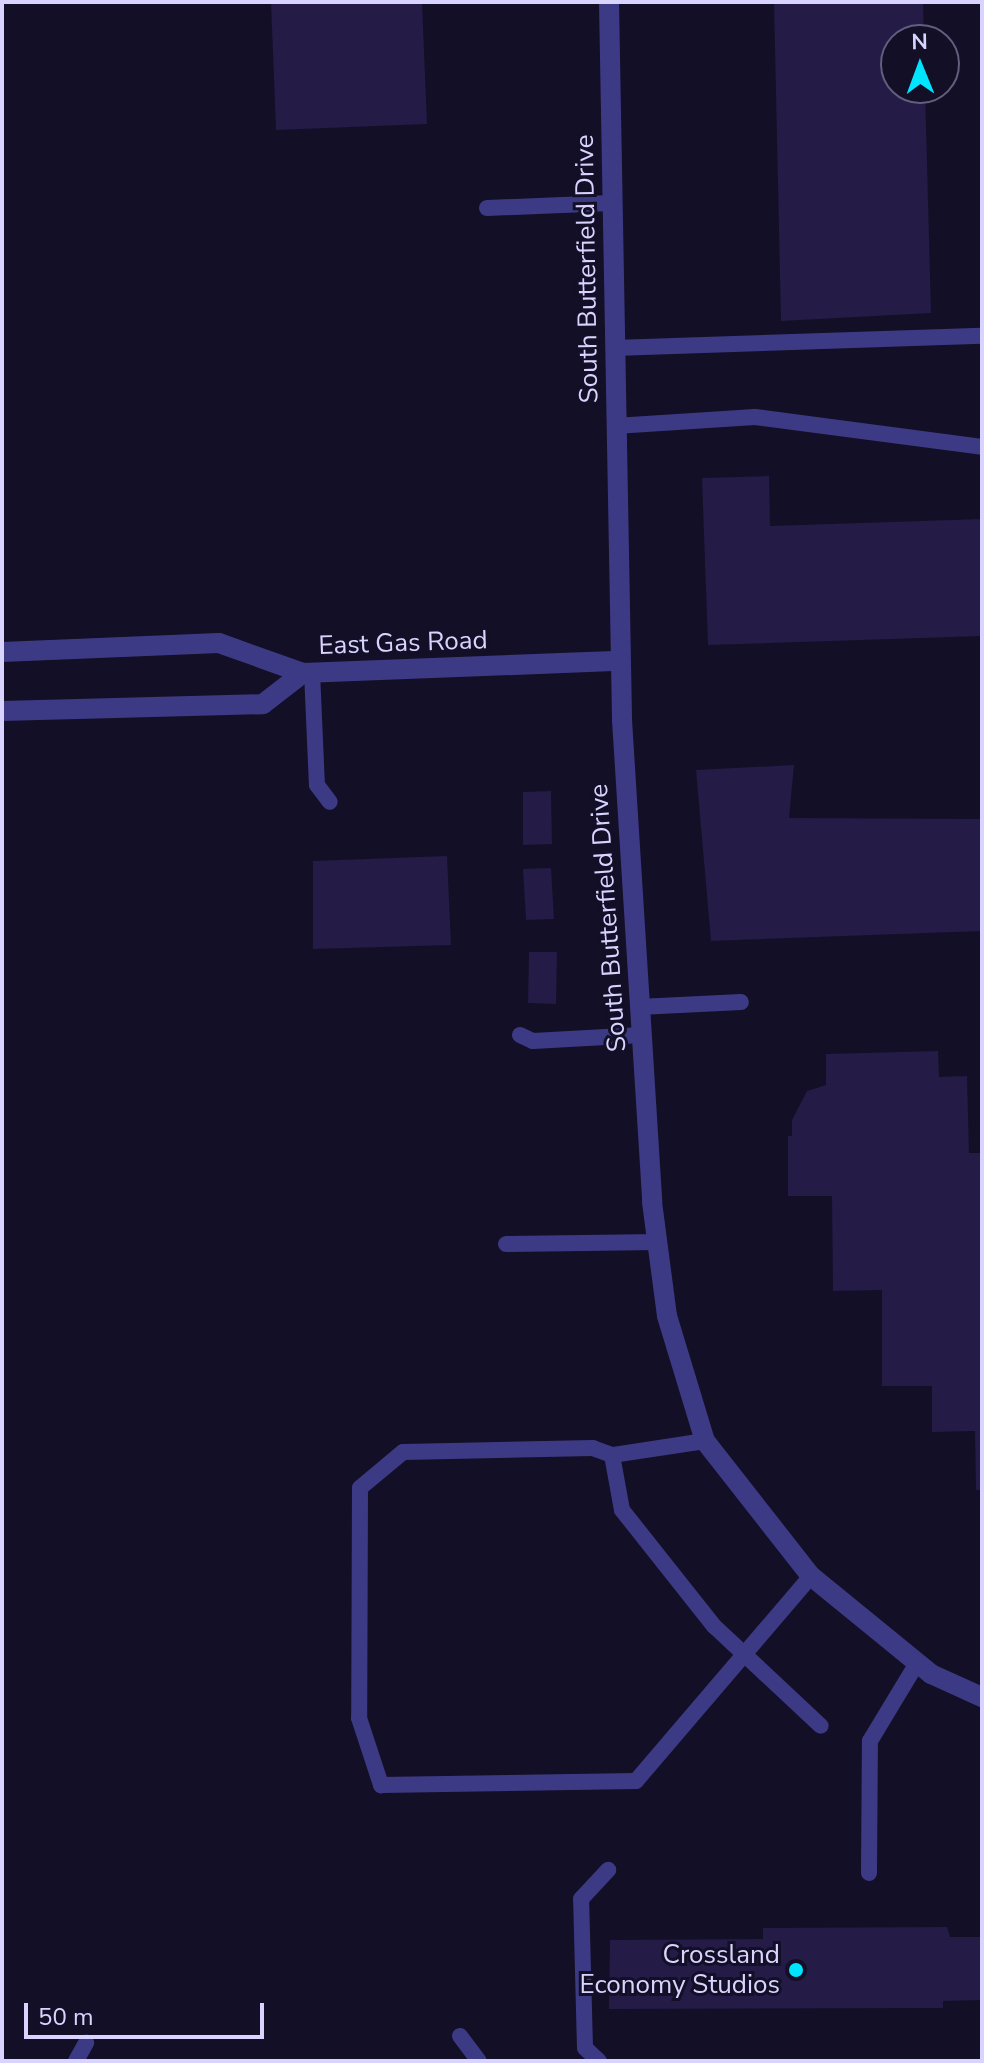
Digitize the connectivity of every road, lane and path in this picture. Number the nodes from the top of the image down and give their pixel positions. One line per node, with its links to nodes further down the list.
1 (609, 2): 2 (street, South Butterfield Drive)
2 (611, 203): 3 (lane); 5 (street, South Butterfield Drive)
3 (487, 208)
4 (982, 336): 5 (lane)
5 (614, 348): 6 (street, South Butterfield Drive)
6 (615, 426): 7 (lane); 9 (street, South Butterfield Drive)
7 (982, 447)
8 (2, 652): 10 (street, East Gas Road)
9 (620, 661): 10 (street, East Gas Road); 14 (street, South Butterfield Drive)
10 (308, 672): 11 (street); 12 (lane)
11 (2, 711)
12 (330, 802)
13 (741, 1002): 14 (lane)
14 (639, 1007): 16 (street, South Butterfield Drive)
15 (520, 1035): 16 (lane)
16 (642, 1035): 17 (street, South Butterfield Drive)
17 (658, 1242): 18 (lane); 19 (street, South Butterfield Drive)
18 (506, 1244)
19 (705, 1441): 20 (lane); 21 (street, South Butterfield Drive)
20 (612, 1455): 22 (lane); 22 (lane)
21 (811, 1576): 22 (lane); 23 (street, South Butterfield Drive)
22 (744, 1656): 25 (lane)
23 (917, 1663): 24 (street, South Butterfield Drive); 27 (lane)
24 (982, 1697)
25 (821, 1726)
26 (608, 1870): 32 (lane)
27 (869, 1873)
28 (460, 2036): 31 (lane)
29 (86, 2043): 30 (lane)
30 (76, 2061)
31 (479, 2061)
32 (599, 2061)

